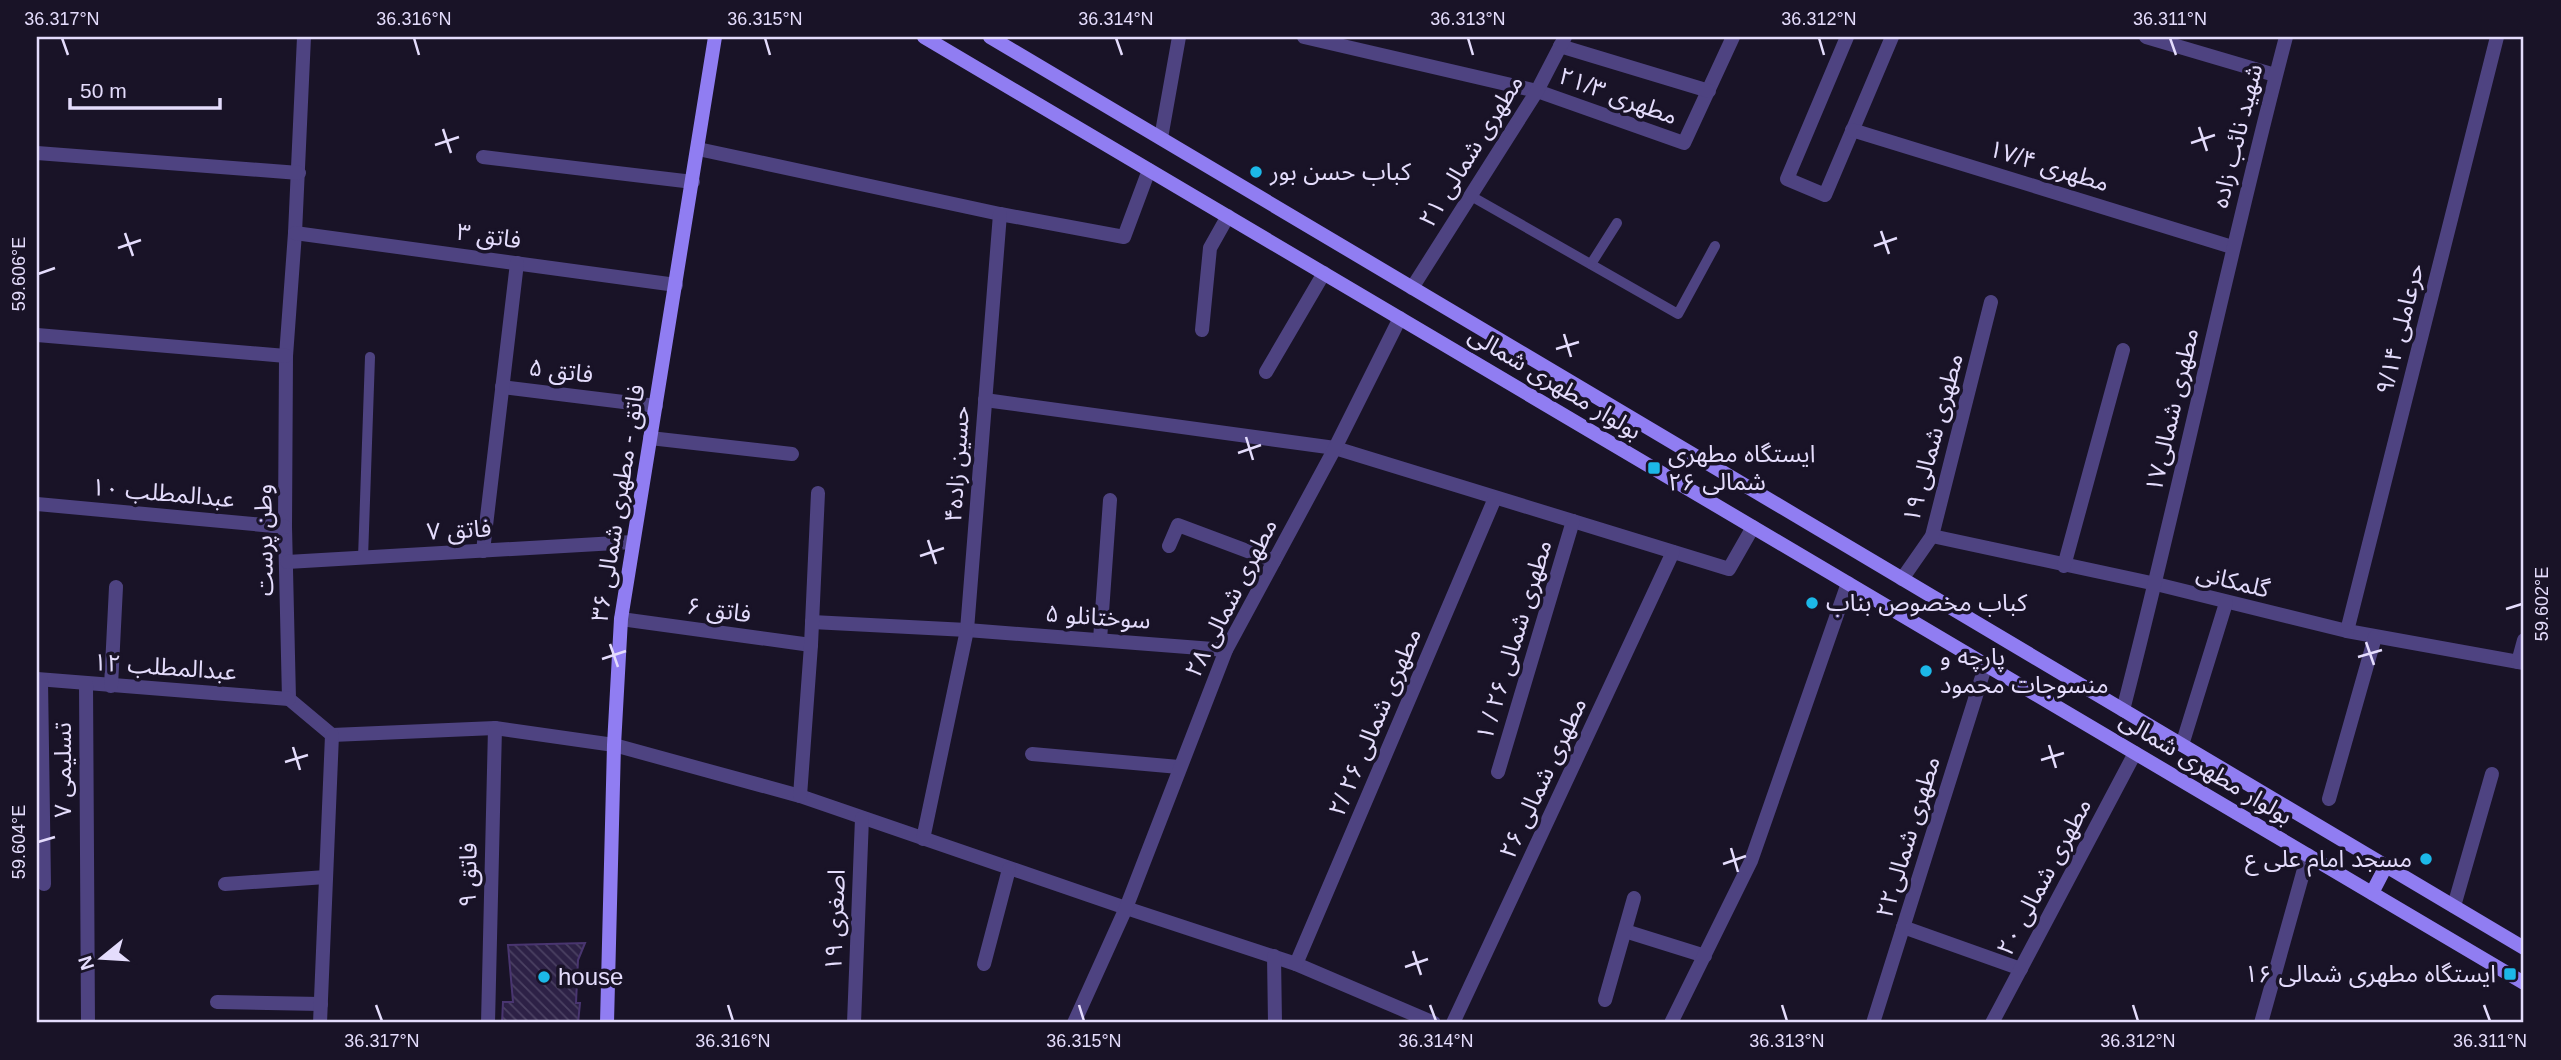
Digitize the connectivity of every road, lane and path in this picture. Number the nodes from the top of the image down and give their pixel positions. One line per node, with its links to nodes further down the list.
1 (304, 37): 24 (street, وطن پرست)
2 (715, 37): 20 (main road, فاتق - مطهری شمالی ۳۶)
3 (924, 37): 14 (main road, بولوار مطهری شمالی)
4 (990, 37): 19 (main road, بولوار مطهری شمالی)
5 (1178, 37): 19 (street)
6 (1304, 37): 16 (street, مطهری ۲۱/۳)
7 (1733, 37): 17 (street)
8 (1847, 37): 18 (street)
9 (1892, 37): 18 (street)
10 (2146, 37): 15 (street)
11 (2286, 37): 15 (street, شهید نائب زاده)
12 (2497, 37): 76 (street, حرعاملی ۹/۱۴)
13 (1562, 41): 16 (street, مطهری شمالی ۲۱); 17 (street)
14 (948, 43): 23 (main road, بولوار مطهری شمالی)
15 (2275, 75): 32 (street, شهید نائب زاده)
16 (1537, 91): 17 (street, مطهری ۲۱/۳); 26 (street, مطهری شمالی ۲۱)
17 (1709, 91)
18 (1852, 130): 32 (street, مطهری ۱۷/۴)
19 (1161, 138): 37 (main road, بولوار مطهری شمالی)
20 (698, 149): 25 (main road, فاتق - مطهری شمالی ۳۶); 27 (street)
21 (37, 153): 24 (street)
22 (482, 157): 25 (street)
23 (1149, 170): 27 (street); 28 (main road, بولوار مطهری شمالی)
24 (299, 173): 30 (street, وطن پرست)
25 (693, 182): 36 (main road, فاتق - مطهری شمالی ۳۶)
26 (1471, 196): 34 (lane); 37 (street, مطهری شمالی ۲۱)
27 (1000, 214): 47 (street, حسین زاده۴)
28 (1228, 216): 35 (main road, بولوار مطهری شمالی); 40 (street)
29 (1617, 223): 34 (lane)
30 (295, 233): 33 (street, فاتق ۳); 43 (street, وطن پرست)
31 (1715, 246): 34 (lane)
32 (2232, 247): 70 (street, مطهری شمالی۱۷)
33 (517, 263): 36 (street, فاتق ۳); 46 (street)
34 (1591, 264)
35 (1324, 274): 39 (main road, بولوار مطهری شمالی); 45 (street)
36 (676, 285): 48 (main road, فاتق - مطهری شمالی ۳۶)
37 (1412, 288): 68 (main road, بولوار مطهری شمالی)
38 (1991, 302): 59 (street, مطهری شمالی ۱۹)
39 (1400, 318): 50 (street, مطهری شمالی ۲۸); 58 (main road, بولوار مطهری شمالی)
40 (1202, 330)
41 (37, 335): 43 (street)
42 (2123, 350): 67 (street)
43 (286, 356): 57 (street, وطن پرست)
44 (370, 357): 64 (lane)
45 (1266, 372)
46 (502, 387): 48 (street, فاتق ۵); 62 (street)
47 (985, 400): 50 (street); 75 (street, حسین زاده۴)
48 (656, 406): 49 (main road, فاتق - مطهری شمالی ۳۶)
49 (650, 438): 51 (street); 60 (main road, فاتق - مطهری شمالی ۳۶)
50 (1335, 448): 53 (street); 65 (street, مطهری شمالی ۲۸)
51 (792, 454)
52 (818, 493): 74 (street)
53 (1495, 498): 56 (street); 118 (street, مطهری شمالی ۲۶ /۲)
54 (1110, 500): 78 (street)
55 (37, 504): 57 (street, عبدالمطلب ۱۰)
56 (1573, 522): 63 (street); 96 (street, مطهری شمالی ۲۶ / ۱)
57 (285, 527): 66 (street, وطن پرست)
58 (1753, 527): 63 (street); 69 (main road, بولوار مطهری شمالی)
59 (1932, 536): 67 (street, گلمکانی); 68 (street, مطهری شمالی ۱۹)
60 (633, 542): 62 (street, فاتق ۷); 73 (main road, فاتق - مطهری شمالی ۳۶)
61 (1169, 546): 65 (street)
62 (483, 551): 64 (street, فاتق ۷)
63 (1673, 552): 132 (street, مطهری شمالی ۲۶)
64 (363, 558): 66 (street, فاتق ۷)
65 (1274, 561): 81 (street, مطهری شمالی ۲۸)
66 (288, 562): 87 (street, وطن پرست)
67 (2064, 566): 70 (street, گلمکانی)
68 (1902, 579): 88 (main road, بولوار مطهری شمالی)
69 (1847, 583): 83 (main road, بولوار مطهری شمالی); 116 (street)
70 (2155, 584): 72 (street, گلمکانی); 88 (street, مطهری شمالی۱۷)
71 (116, 587): 86 (street)
72 (2226, 603): 76 (street, گلمکانی); 92 (street)
73 (621, 619): 80 (street, فاتق ۶); 91 (main road, فاتق - مطهری شمالی ۳۶)
74 (812, 622): 75 (street, سوختانلو ۵); 80 (street)
75 (967, 630): 78 (street, سوختانلو ۵); 101 (street, حسین زاده۴)
76 (2347, 631): 77 (street, گلمکانی)
77 (2375, 637): 82 (street, گلمکانی); 99 (street)
78 (1100, 640): 81 (street, سوختانلو ۵)
79 (2524, 640): 82 (street)
80 (811, 645): 98 (street)
81 (1226, 650): 95 (street, مطهری شمالی ۲۸)
82 (2521, 663)
83 (1986, 664): 93 (main road, بولوار مطهری شمالی); 112 (street, مطهری شمالی۲۲)
84 (39, 680): 85 (street, عبدالمطلب ۱۲); 106 (street)
85 (86, 684): 86 (street, عبدالمطلب ۱۲); 124 (street, تسلیمی ۷)
86 (111, 686): 87 (street, عبدالمطلب ۱۲)
87 (289, 699): 90 (street)
88 (2123, 710): 92 (main road, بولوار مطهری شمالی)
89 (495, 727): 90 (street); 91 (street); 126 (street, فاتق ۹)
90 (332, 735): 105 (street)
91 (614, 745): 98 (street); 127 (main road, فاتق - مطهری شمالی ۳۶)
92 (2182, 745): 103 (main road, بولوار مطهری شمالی)
93 (2135, 753): 102 (main road, بولوار مطهری شمالی); 119 (street, مطهری شمالی ۲۰)
94 (1032, 754): 95 (street)
95 (1179, 767): 111 (street, مطهری شمالی ۲۸)
96 (1498, 772)
97 (2492, 774): 110 (street)
98 (800, 796): 100 (street)
99 (2329, 799)
100 (862, 818): 101 (street); 128 (street, اصغری ۱۹)
101 (923, 839): 104 (street)
102 (2308, 855): 108 (main road, بولوار مطهری شمالی); 136 (street)
103 (2386, 866): 108 (main road); 110 (main road, بولوار مطهری شمالی)
104 (1009, 869): 111 (street); 117 (street)
105 (326, 877): 107 (street); 123 (street)
106 (44, 884)
107 (225, 884)
108 (2372, 893): 120 (main road, بولوار مطهری شمالی)
109 (1633, 898): 113 (street)
110 (2454, 906): 114 (main road, بولوار مطهری شمالی)
111 (1126, 908): 115 (street); 129 (street, مطهری شمالی ۲۸)
112 (1903, 927): 119 (street); 134 (street, مطهری شمالی۲۲)
113 (1625, 931): 116 (street); 121 (street)
114 (2524, 948)
115 (1274, 956): 118 (street); 130 (street)
116 (1705, 956): 133 (street)
117 (984, 964)
118 (1296, 964): 131 (street)
119 (2021, 969): 135 (street, مطهری شمالی ۲۰)
120 (2524, 983)
121 (1605, 1000)
122 (217, 1002): 123 (street)
123 (321, 1004): 125 (street)
124 (88, 1023)
125 (320, 1023)
126 (488, 1023)
127 (607, 1023)
128 (854, 1023)
129 (1074, 1023)
130 (1275, 1023)
131 (1434, 1023)
132 (1453, 1023)
133 (1671, 1023)
134 (1873, 1023)
135 (1992, 1023)
136 (2261, 1023)

